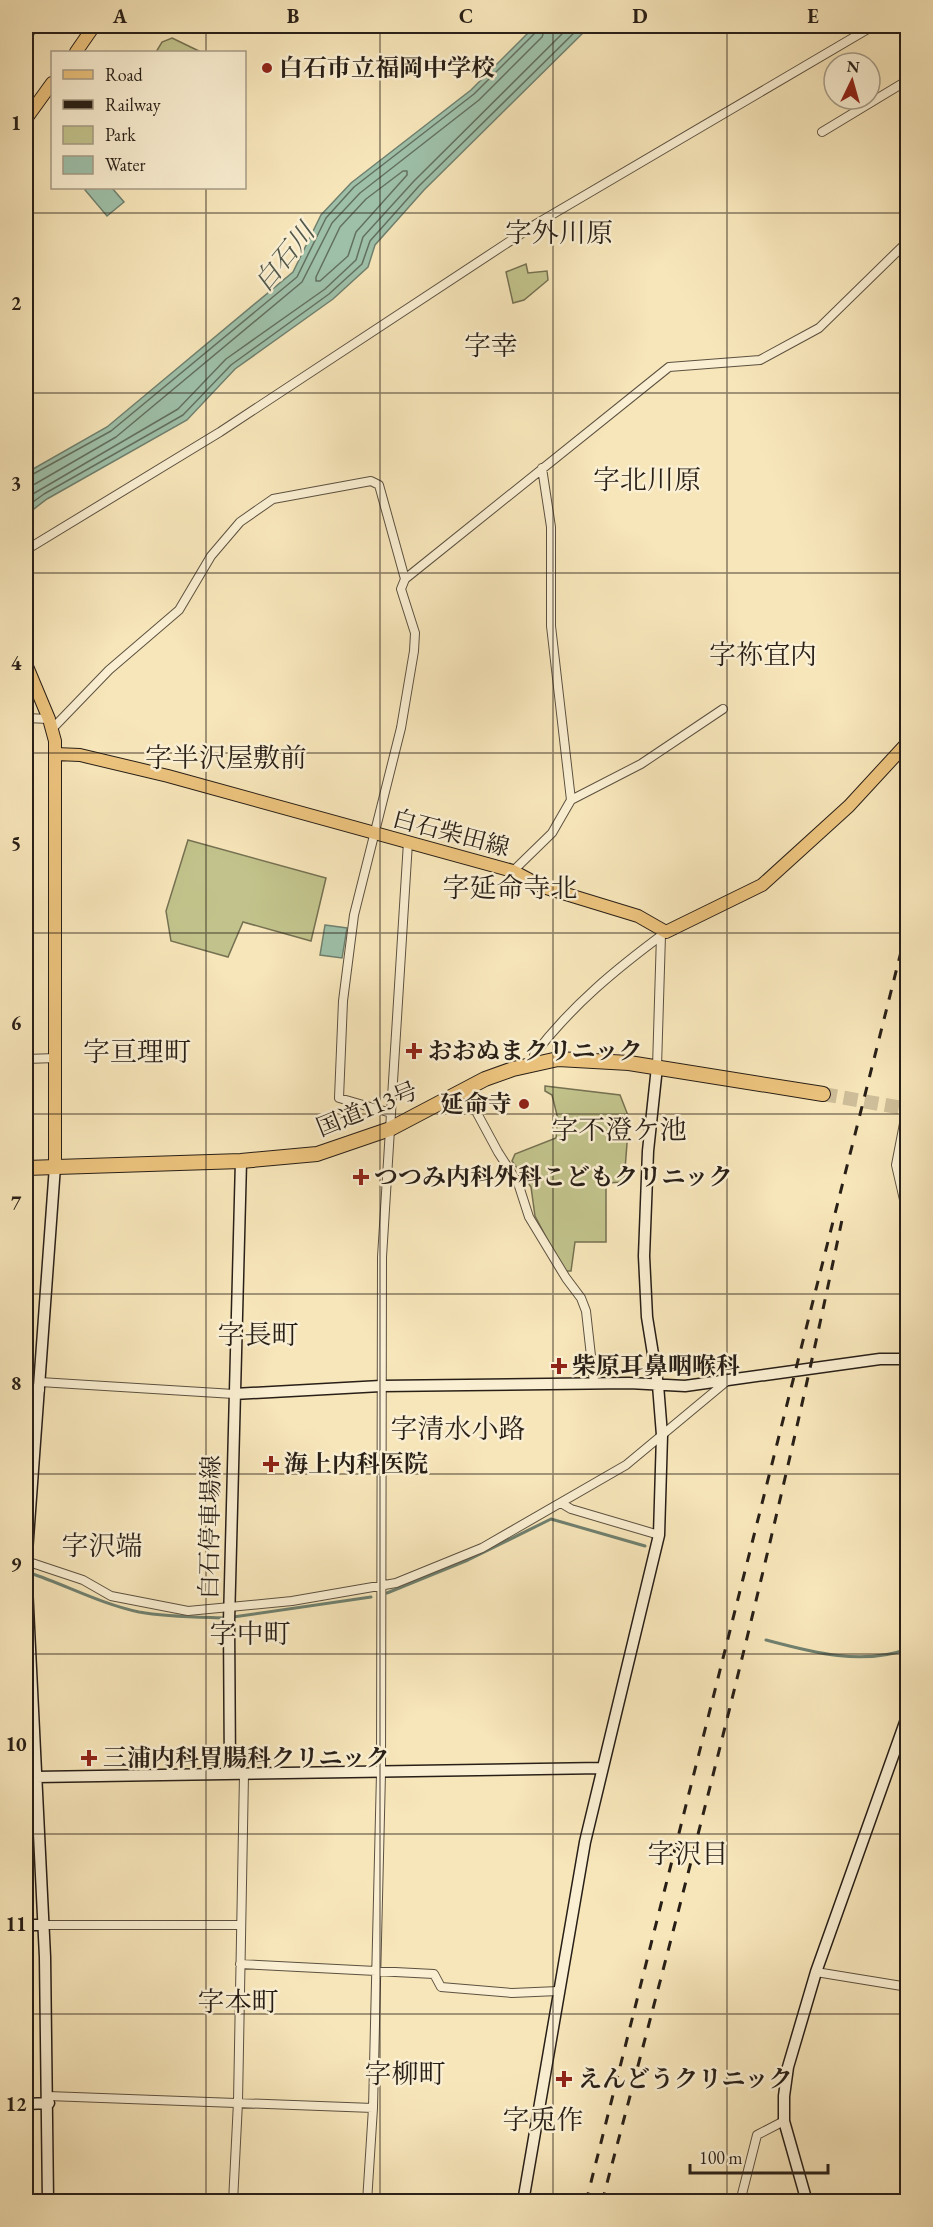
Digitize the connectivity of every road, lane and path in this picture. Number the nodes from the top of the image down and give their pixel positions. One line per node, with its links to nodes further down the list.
1 (34, 26): 4 (street)
2 (94, 26): 5 (main road)
3 (873, 26): 12 (street)
4 (26, 39)
5 (77, 51)
6 (908, 80): 9 (street)
7 (51, 84): 8 (main road)
8 (27, 115)
9 (822, 132)
10 (908, 241): 11 (street)
11 (542, 468): 13 (street); 20 (street)
12 (26, 550)
13 (405, 579): 17 (street); 21 (street)
14 (26, 664): 17 (main road)
15 (723, 709): 20 (street)
16 (26, 718): 17 (street)
17 (51, 723): 19 (main road)
18 (908, 742): 24 (main road)
19 (56, 754): 21 (main road, 白石柴田線); 26 (main road)
20 (571, 800): 23 (street)
21 (375, 834): 22 (main road, 白石柴田線); 34 (street)
22 (408, 842): 23 (main road, 白石柴田線); 34 (street)
23 (513, 871): 24 (main road, 白石柴田線)
24 (664, 934): 28 (street); 29 (street)
25 (908, 1016): 31 (street)
26 (56, 1058): 27 (street); 38 (main road)
27 (26, 1059)
28 (535, 1064): 29 (highway, 国道113号); 30 (highway, 国道113号)
29 (657, 1067): 32 (highway, 国道113号); 44 (street)
30 (464, 1089): 35 (highway, 国道113号); 43 (street)
31 (908, 1089)
32 (823, 1094)
33 (908, 1103): 36 (street)
34 (391, 1113): 35 (street)
35 (390, 1129): 37 (highway, 国道113号); 47 (street)
36 (906, 1129): 40 (street)
37 (242, 1161): 38 (highway, 国道113号); 48 (street, 白石停車場線)
38 (55, 1166): 39 (highway, 国道113号); 46 (street)
39 (26, 1168)
40 (908, 1217)
41 (908, 1359): 42 (street)
42 (728, 1380): 44 (street); 49 (street)
43 (594, 1383): 44 (street); 47 (street)
44 (658, 1385): 49 (street)
45 (26, 1386): 46 (street)
46 (40, 1386): 48 (street); 52 (street)
47 (381, 1386): 48 (street); 55 (street)
48 (234, 1394): 56 (street, 白石停車場線)
49 (662, 1435): 50 (street); 51 (street)
50 (561, 1503): 51 (street); 55 (street)
51 (659, 1535): 58 (street)
52 (26, 1562): 53 (street); 56 (street)
53 (26, 1566): 54 (street)
54 (26, 1575): 62 (street)
55 (381, 1586): 56 (street); 60 (street)
56 (230, 1613): 59 (street, 白石停車場線)
57 (908, 1714): 68 (street)
58 (602, 1768): 60 (street); 70 (street)
59 (230, 1773): 61 (street); 62 (street)
60 (381, 1773): 61 (street); 67 (street)
61 (244, 1774): 65 (street)
62 (31, 1777): 64 (street)
63 (26, 1925): 64 (street)
64 (42, 1925): 65 (street); 71 (street)
65 (241, 1925): 66 (street)
66 (240, 1964): 67 (street); 72 (street)
67 (375, 1971): 70 (street); 74 (street)
68 (816, 1972): 69 (street); 75 (street)
69 (908, 1987)
70 (558, 1991): 79 (street)
71 (49, 2099): 72 (street); 73 (street); 76 (street)
72 (237, 2102): 74 (street); 77 (street)
73 (26, 2104)
74 (373, 2108): 78 (street)
75 (784, 2121): 80 (street); 81 (street)
76 (48, 2202)
77 (232, 2202)
78 (367, 2202)
79 (523, 2202)
80 (740, 2202)
81 (807, 2202)

